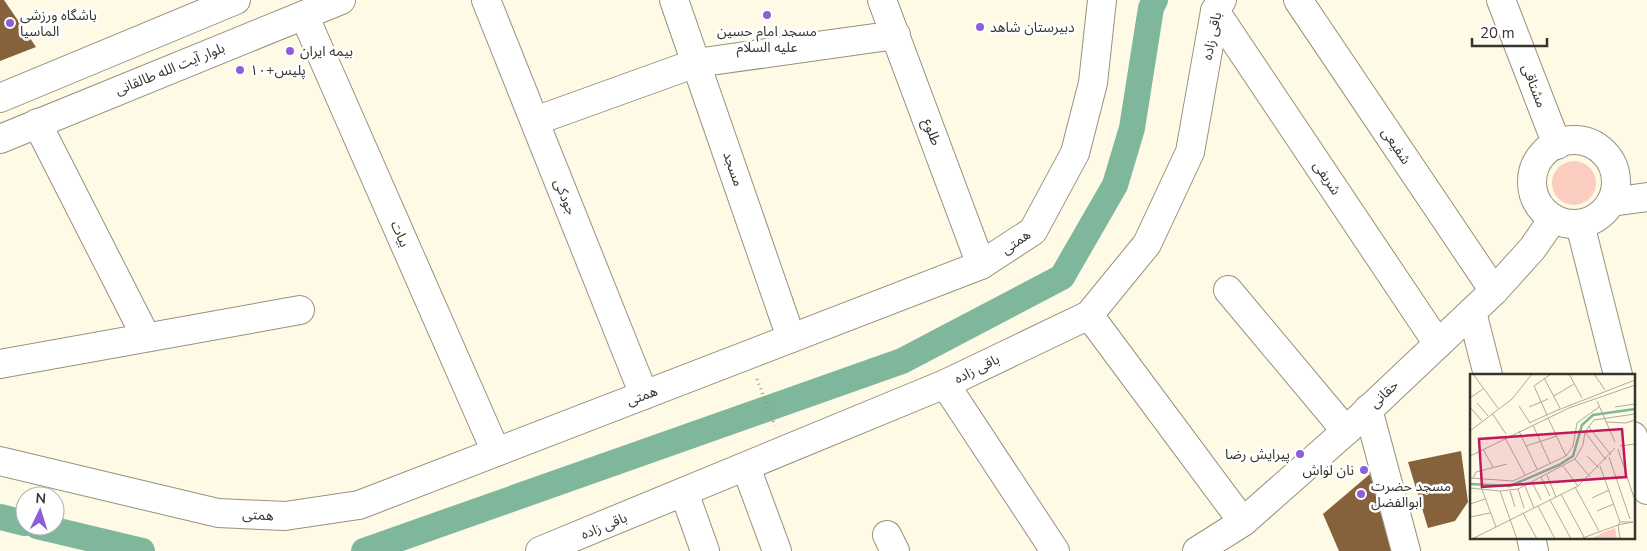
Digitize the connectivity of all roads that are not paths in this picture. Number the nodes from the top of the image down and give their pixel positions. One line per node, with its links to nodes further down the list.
1 (236, 0): 13 (street)
2 (341, 0): 10 (street, بلوار آیت الله طالقانی)
3 (486, 0): 14 (street, جودکی)
4 (674, 0): 12 (street, مسجد)
5 (882, 0): 11 (street, طلوع)
6 (1102, 0): 22 (street, همتی)
7 (1298, 0): 24 (street, شفیعی)
8 (1501, 0): 17 (street, مشتاقی)
9 (1219, 6): 27 (street, باقی زاده); 30 (street, شریفی)
10 (304, 15): 15 (street, بلوار آیت الله طالقانی); 39 (street, بیات)
11 (896, 35): 12 (street); 22 (street, طلوع)
12 (696, 63): 14 (street); 29 (street, مسجد)
13 (0, 98)
14 (535, 121): 35 (street, جودکی)
15 (37, 123): 16 (street, بلوار آیت الله طالقانی); 28 (street)
16 (0, 139)
17 (1557, 144): 19 (street); 20 (street)
18 (1647, 197): 19 (street)
19 (1611, 202): 21 (street)
20 (1553, 219): 21 (street); 24 (street, حقانی)
21 (1580, 224): 33 (street)
22 (981, 265): 29 (street, همتی)
23 (1228, 290): 37 (street)
24 (1494, 291): 26 (street, حقانی)
25 (300, 310): 28 (street)
26 (1472, 312): 30 (street, حقانی); 32 (street)
27 (1089, 315): 34 (street, باقی زاده); 44 (street)
28 (146, 337): 31 (street)
29 (791, 338): 35 (street, همتی)
30 (1438, 344): 36 (street, حقانی)
31 (0, 364)
32 (1488, 374)
33 (1618, 374)
34 (945, 384): 41 (street, باقی زاده); 50 (street)
35 (644, 395): 39 (street, همتی)
36 (1368, 409): 37 (street, حقانی); 52 (street)
37 (1346, 431): 44 (street, حقانی)
38 (1634, 440): 42 (street)
39 (496, 452): 40 (street, همتی)
40 (0, 461)
41 (746, 467): 43 (street, باقی زاده); 49 (street)
42 (1647, 490)
43 (684, 492): 46 (street, باقی زاده); 48 (street)
44 (1243, 522): 51 (street, حقانی)
45 (1531, 538): 53 (street)
46 (580, 544): 47 (street, باقی زاده)
47 (540, 551)
48 (705, 551)
49 (777, 551)
50 (1055, 551)
51 (1197, 551)
52 (1406, 551)
53 (1534, 551)

